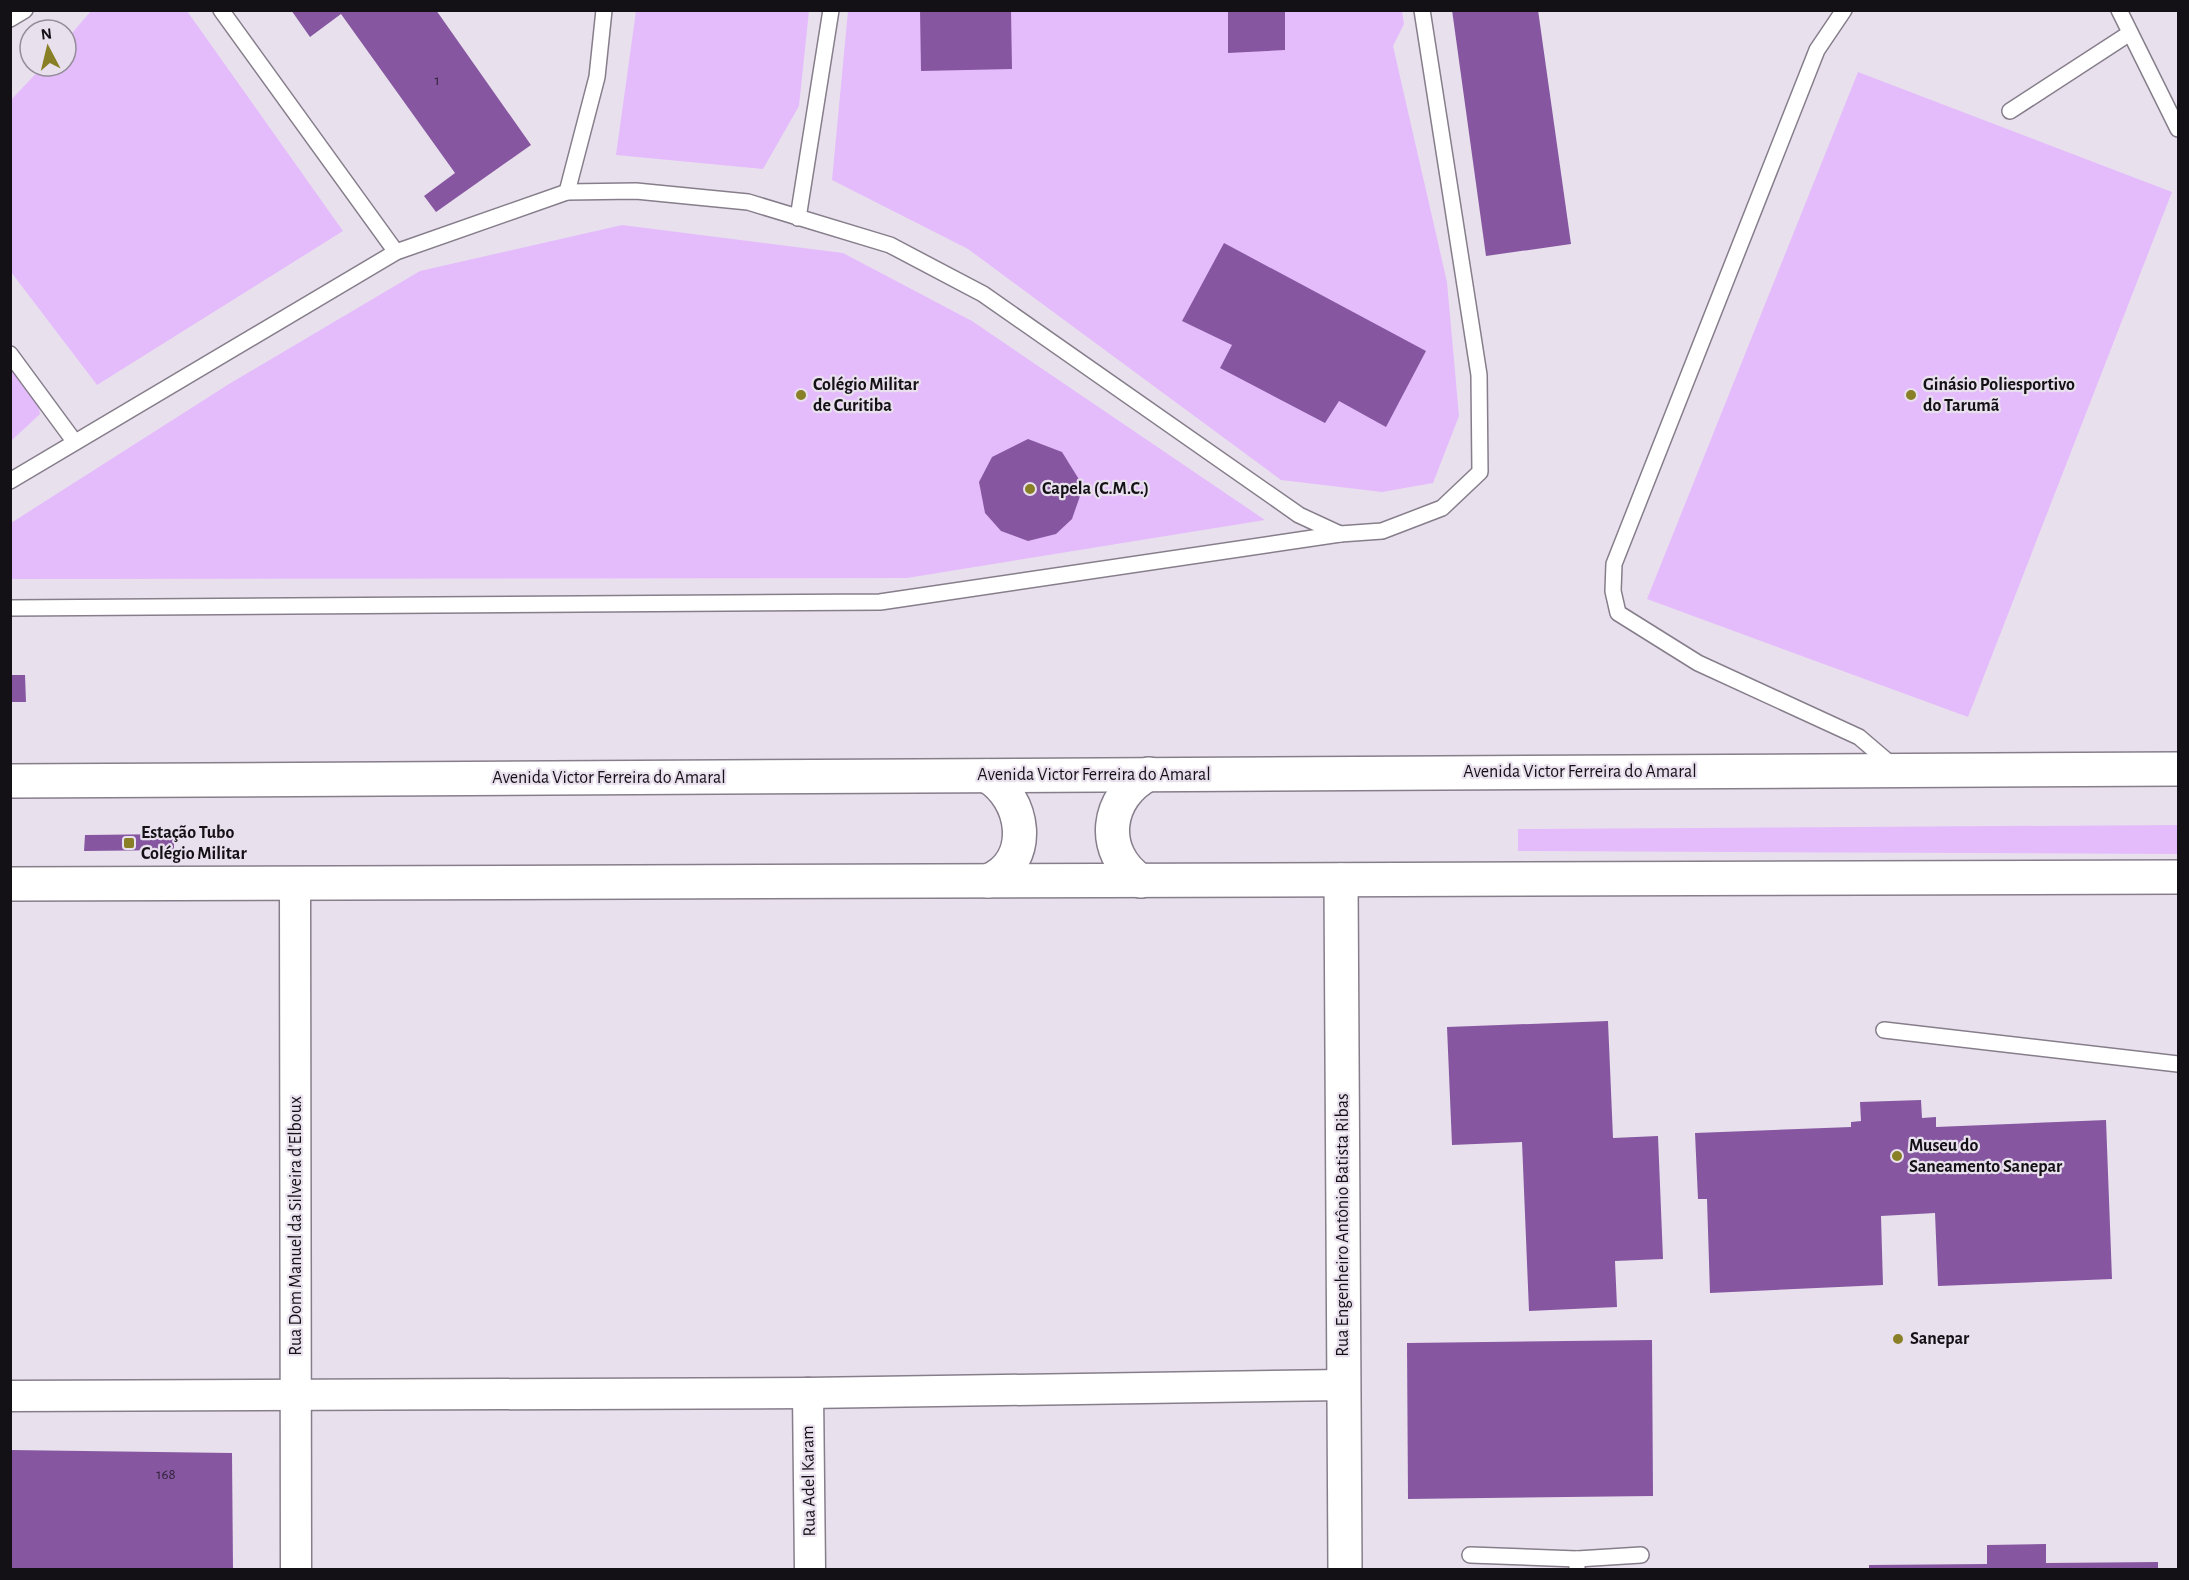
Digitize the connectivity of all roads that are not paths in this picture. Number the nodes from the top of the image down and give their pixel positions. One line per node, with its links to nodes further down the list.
1 (25, 10): 8 (lane)
2 (221, 10): 14 (lane)
3 (604, 10): 12 (lane)
4 (831, 10): 13 (lane)
5 (1422, 10): 18 (lane)
6 (1844, 10): 21 (lane)
7 (2119, 10): 9 (lane)
8 (10, 19)
9 (2130, 33): 10 (lane); 11 (lane)
10 (2010, 111)
11 (2178, 129)
12 (567, 192): 13 (lane); 14 (lane)
13 (798, 218): 18 (lane)
14 (396, 252): 16 (lane)
15 (10, 354): 16 (lane)
16 (74, 441): 17 (lane)
17 (10, 481)
18 (1340, 534): 19 (lane)
19 (10, 608)
20 (2178, 769): 21 (main road, Avenida Victor Ferreira do Amaral)
21 (1897, 770): 22 (main road, Avenida Victor Ferreira do Amaral)
22 (1149, 774): 23 (main road, Avenida Victor Ferreira do Amaral); 26 (main road)
23 (987, 776): 24 (main road, Avenida Victor Ferreira do Amaral); 28 (main road)
24 (10, 781)
25 (2178, 877): 27 (main road)
26 (1140, 880): 27 (main road); 28 (main road)
27 (1341, 880): 33 (main road, Rua Engenheiro Antônio Batista Ribas)
28 (988, 881): 29 (main road)
29 (295, 883): 30 (main road); 36 (street, Rua Dom Manuel da Silveira d'Elboux)
30 (10, 884)
31 (1884, 1030): 32 (lane)
32 (2178, 1064)
33 (1344, 1385): 34 (street); 42 (main road, Rua Engenheiro Antônio Batista Ribas)
34 (808, 1393): 36 (street); 41 (street, Rua Adel Karam)
35 (10, 1396): 36 (street)
36 (296, 1396): 40 (street, Rua Dom Manuel da Silveira d'Elboux)
37 (1470, 1555): 39 (lane)
38 (1641, 1555): 39 (lane)
39 (1577, 1564)
40 (296, 1569)
41 (810, 1569)
42 (1345, 1569)

